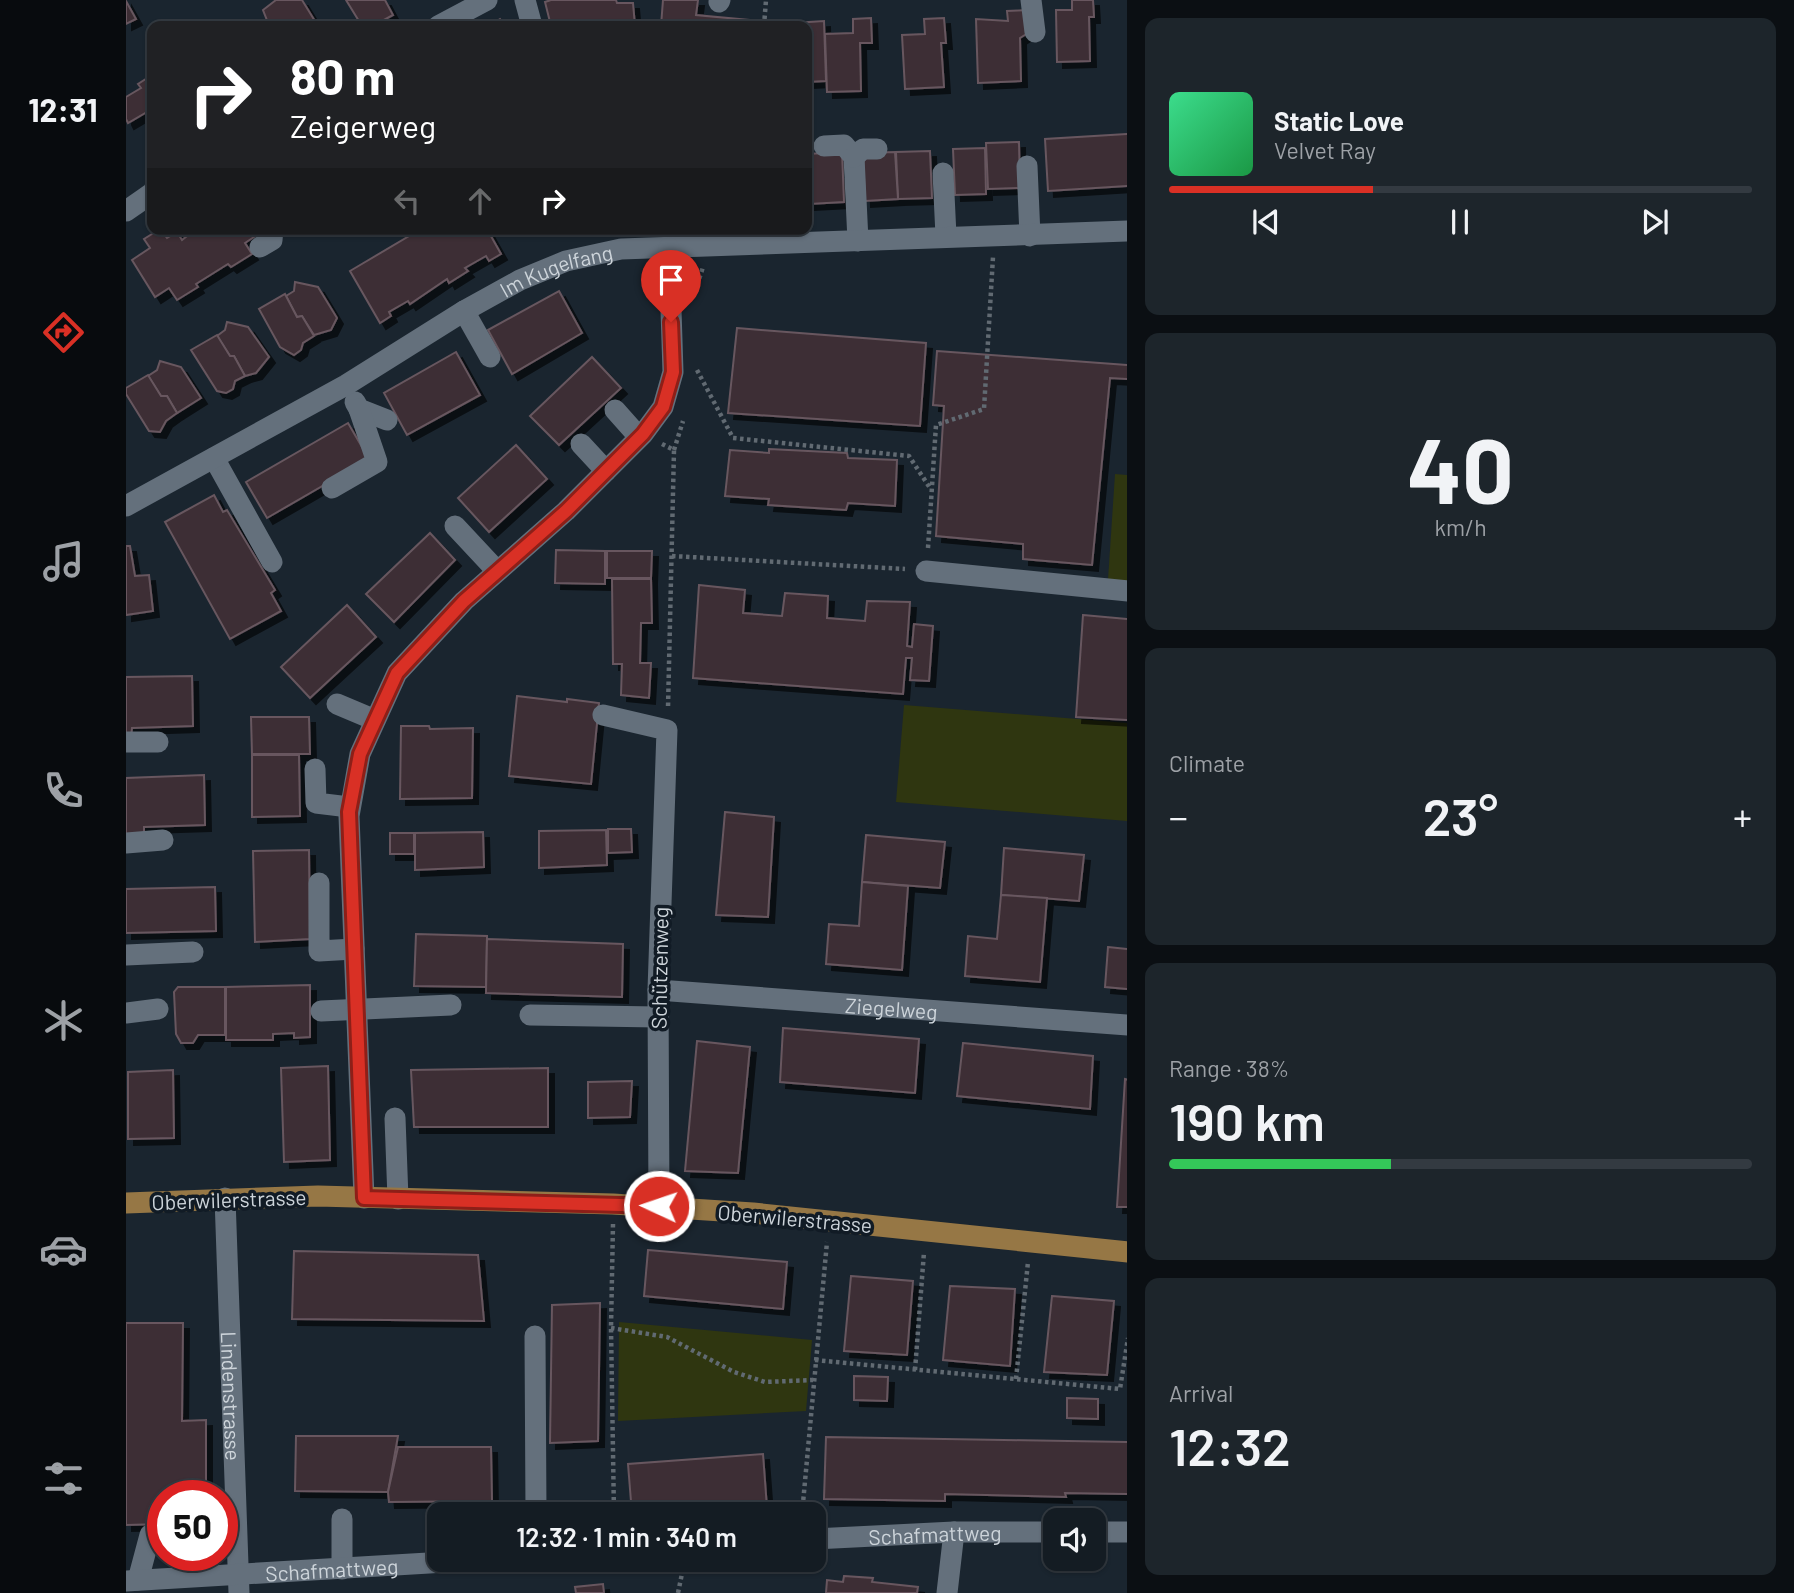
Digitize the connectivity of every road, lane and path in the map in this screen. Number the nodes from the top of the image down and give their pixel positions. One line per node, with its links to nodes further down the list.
1 (487, 0): 5 (street)
2 (525, 0): 6 (street)
3 (766, 0): 7 (path)
4 (1031, 0): 8 (street)
5 (447, 21)
6 (531, 21)
7 (764, 21)
8 (1035, 32)
9 (824, 146): 11 (street)
10 (877, 149): 11 (street)
11 (854, 157): 22 (street)
12 (1027, 166): 20 (street)
13 (943, 173): 18 (street)
14 (147, 196): 15 (street)
15 (126, 211)
16 (1127, 231): 20 (street, Im Kugelfang)
17 (272, 235): 23 (street)
18 (946, 236): 19 (street, Im Kugelfang); 22 (street, Im Kugelfang)
19 (994, 236): 20 (street, Im Kugelfang); 37 (path)
20 (1030, 236)
21 (703, 238): 22 (street, Im Kugelfang); 24 (street, Im Kugelfang)
22 (858, 241)
23 (260, 247)
24 (669, 248): 25 (street, Im Kugelfang); 32 (street)
25 (464, 312): 26 (street); 28 (street, Im Kugelfang)
26 (490, 357)
27 (697, 369): 37 (path)
28 (346, 385): 29 (street); 34 (street, Im Kugelfang)
29 (359, 409): 31 (street); 36 (street)
30 (615, 410): 32 (street)
31 (387, 420)
32 (641, 435): 35 (street); 40 (path)
33 (581, 444): 35 (street)
34 (214, 458): 38 (street, Im Kugelfang); 41 (street)
35 (606, 471): 43 (street)
36 (332, 488)
37 (932, 490): 42 (path)
38 (126, 506)
39 (455, 526): 43 (street)
40 (672, 556): 42 (path); 48 (path)
41 (272, 562)
42 (926, 571): 44 (street)
43 (497, 572): 47 (street)
44 (1127, 591)
45 (337, 704): 47 (street)
46 (603, 715): 48 (street)
47 (375, 720): 52 (street)
48 (667, 730): 59 (street, Schützenweg)
49 (126, 742): 50 (street)
50 (158, 742)
51 (315, 769): 52 (street)
52 (349, 807): 56 (street)
53 (163, 840): 54 (street)
54 (126, 843)
55 (319, 883): 56 (street)
56 (354, 949): 62 (street)
57 (192, 952): 58 (street)
58 (126, 955)
59 (658, 990): 66 (street, Schützenweg); 67 (street, Ziegelweg)
60 (451, 1005): 62 (street)
61 (158, 1009): 64 (street)
62 (356, 1010): 63 (street); 70 (street)
63 (321, 1011)
64 (126, 1013)
65 (530, 1015): 66 (street)
66 (658, 1017): 74 (street, Schützenweg)
67 (1127, 1025)
68 (395, 1118): 71 (street)
69 (225, 1198): 70 (main road, Oberwilerstrasse); 72 (main road, Oberwilerstrasse); 86 (street, Lindenstrasse)
70 (364, 1198): 71 (main road, Oberwilerstrasse)
71 (398, 1199): 73 (main road, Oberwilerstrasse)
72 (126, 1203)
73 (613, 1204): 74 (main road, Oberwilerstrasse); 79 (path)
74 (659, 1206): 75 (main road, Oberwilerstrasse)
75 (829, 1220): 76 (main road, Oberwilerstrasse); 82 (path)
76 (926, 1230): 77 (main road, Oberwilerstrasse); 83 (path)
77 (1030, 1240): 78 (main road, Oberwilerstrasse); 84 (path)
78 (1127, 1252)
79 (611, 1328): 85 (path); 88 (path)
80 (535, 1336): 87 (street)
81 (1127, 1339): 84 (path)
82 (815, 1360): 83 (path); 85 (path)
83 (915, 1370): 84 (path)
84 (1016, 1379)
85 (813, 1380): 89 (path)
86 (228, 1480)
87 (536, 1502)
88 (614, 1502)
89 (803, 1502)
90 (342, 1519): 98 (street)
91 (954, 1532): 92 (street, Schafmattweg); 95 (street, Schafmattweg); 103 (street)
92 (1043, 1532)
93 (1106, 1532): 94 (street)
94 (1127, 1532)
95 (826, 1538)
96 (147, 1543): 100 (street)
97 (427, 1562): 98 (street, Schafmattweg)
98 (342, 1569): 101 (street, Schafmattweg)
99 (682, 1572): 102 (path)
100 (132, 1581): 101 (street, Schafmattweg)
101 (238, 1583)
102 (678, 1593)
103 (947, 1593)

